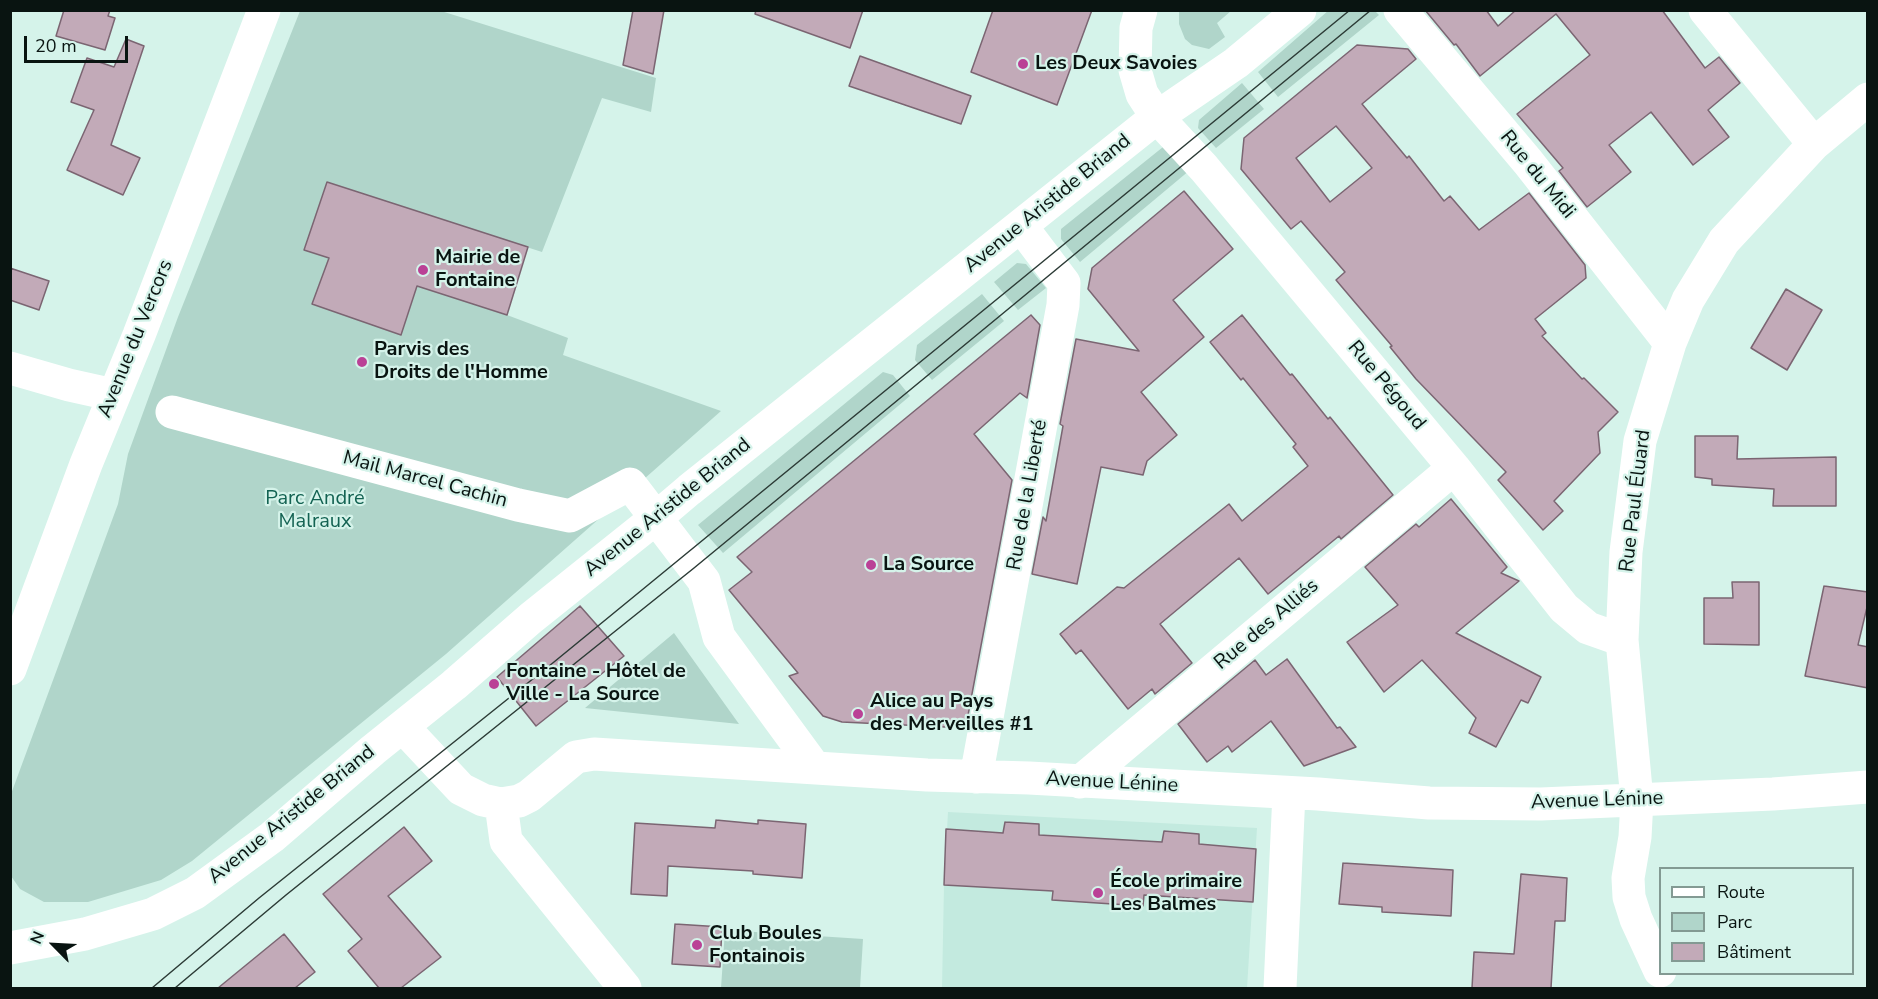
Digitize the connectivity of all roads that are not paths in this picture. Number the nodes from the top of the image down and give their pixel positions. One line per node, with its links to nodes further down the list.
1 (264, 10): 12 (street, Avenue du Vercors)
2 (1141, 10): 7 (street)
3 (1300, 10): 7 (street, Avenue Aristide Briand)
4 (1400, 10): 10 (street, Rue du Midi)
5 (1705, 10): 8 (street)
6 (1868, 99): 8 (street, Rue Paul Éluard)
7 (1157, 117): 9 (street, Avenue Aristide Briand); 14 (street, Rue Pégoud)
8 (1814, 144): 10 (street, Rue Paul Éluard)
9 (1021, 226): 15 (street, Avenue Aristide Briand); 20 (street, Rue de la Liberté)
10 (1670, 343): 16 (street, Rue Paul Éluard)
11 (10, 368): 12 (street)
12 (114, 396): 17 (street, Avenue du Vercors)
13 (172, 412): 15 (street, Mail Marcel Cachin)
14 (1454, 468): 16 (street, Rue Pégoud); 21 (street, Rue des Alliés)
15 (656, 518): 18 (street, Avenue Aristide Briand); 19 (street)
16 (1622, 640): 24 (street, Rue Paul Éluard)
17 (10, 669)
18 (403, 727): 25 (street); 26 (street, Avenue Aristide Briand)
19 (815, 768): 20 (street, Avenue Lénine); 25 (street, Avenue Lénine)
20 (976, 777): 21 (street, Avenue Lénine)
21 (1080, 782): 23 (street, Avenue Lénine)
22 (1868, 787): 24 (street, Avenue Lénine)
23 (1289, 793): 24 (street, Avenue Lénine); 29 (street)
24 (1637, 800): 27 (street, Rue Paul Éluard)
25 (501, 804): 28 (street)
26 (10, 948)
27 (1659, 968)
28 (626, 988)
29 (1280, 988)

